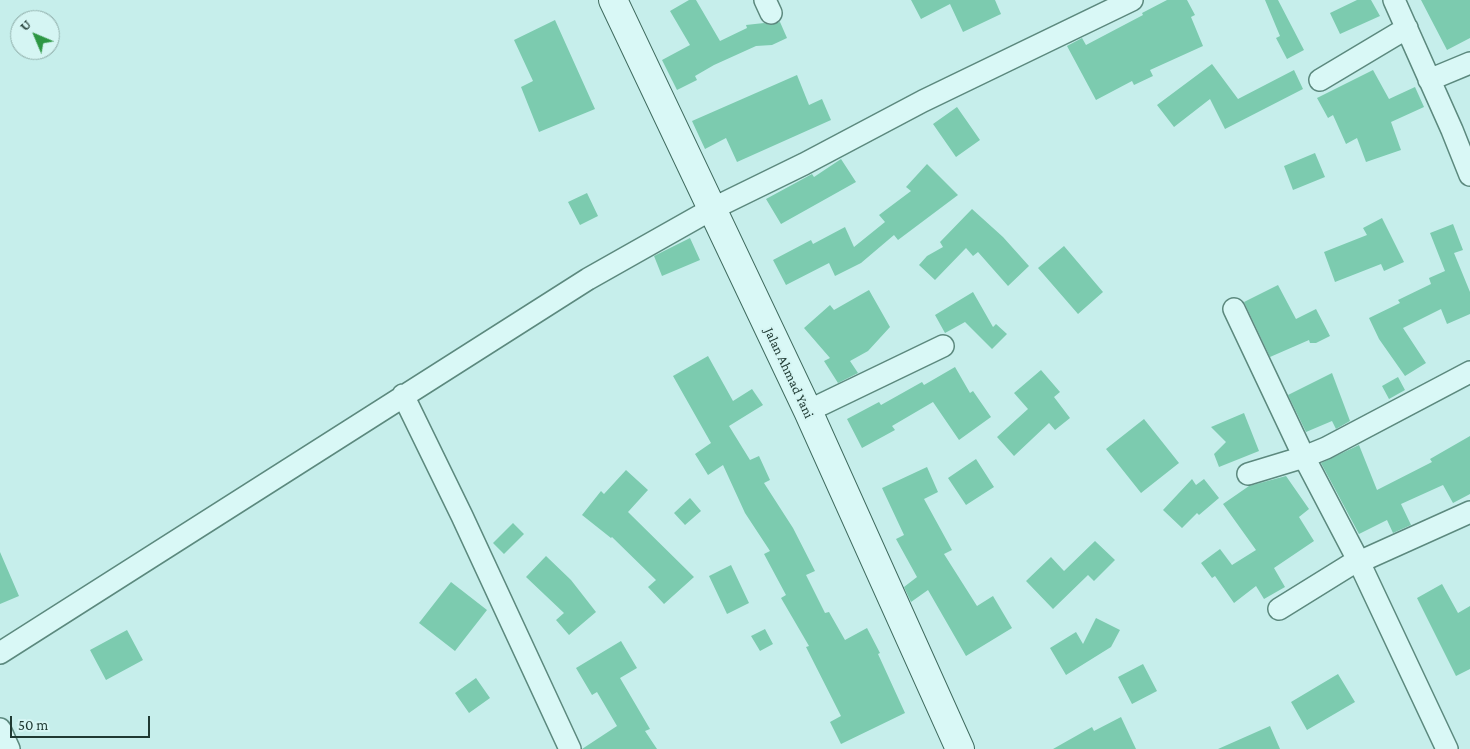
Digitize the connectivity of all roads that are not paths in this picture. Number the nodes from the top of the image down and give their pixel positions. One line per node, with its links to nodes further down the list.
1 (613, 0): 9 (street, Jalan Ahmad Yani)
2 (1132, 0): 9 (street)
3 (1394, 0): 4 (street)
4 (1407, 28): 6 (street); 7 (street)
5 (1470, 64): 7 (street)
6 (1320, 80)
7 (1429, 80): 8 (street)
8 (1470, 175)
9 (712, 209): 13 (street); 14 (street, Jalan Ahmad Yani)
10 (1234, 309): 15 (street)
11 (943, 346): 14 (street)
12 (1470, 372): 15 (street)
13 (403, 395): 20 (street); 23 (street)
14 (808, 412): 24 (street, Jalan Ahmad Yani)
15 (1304, 457): 16 (street); 18 (street)
16 (1248, 474)
17 (1470, 512): 18 (street)
18 (1359, 561): 19 (street); 25 (street)
19 (1279, 609)
20 (0, 653)
21 (0, 728): 22 (street)
22 (9, 749)
23 (570, 749)
24 (960, 749)
25 (1447, 749)

